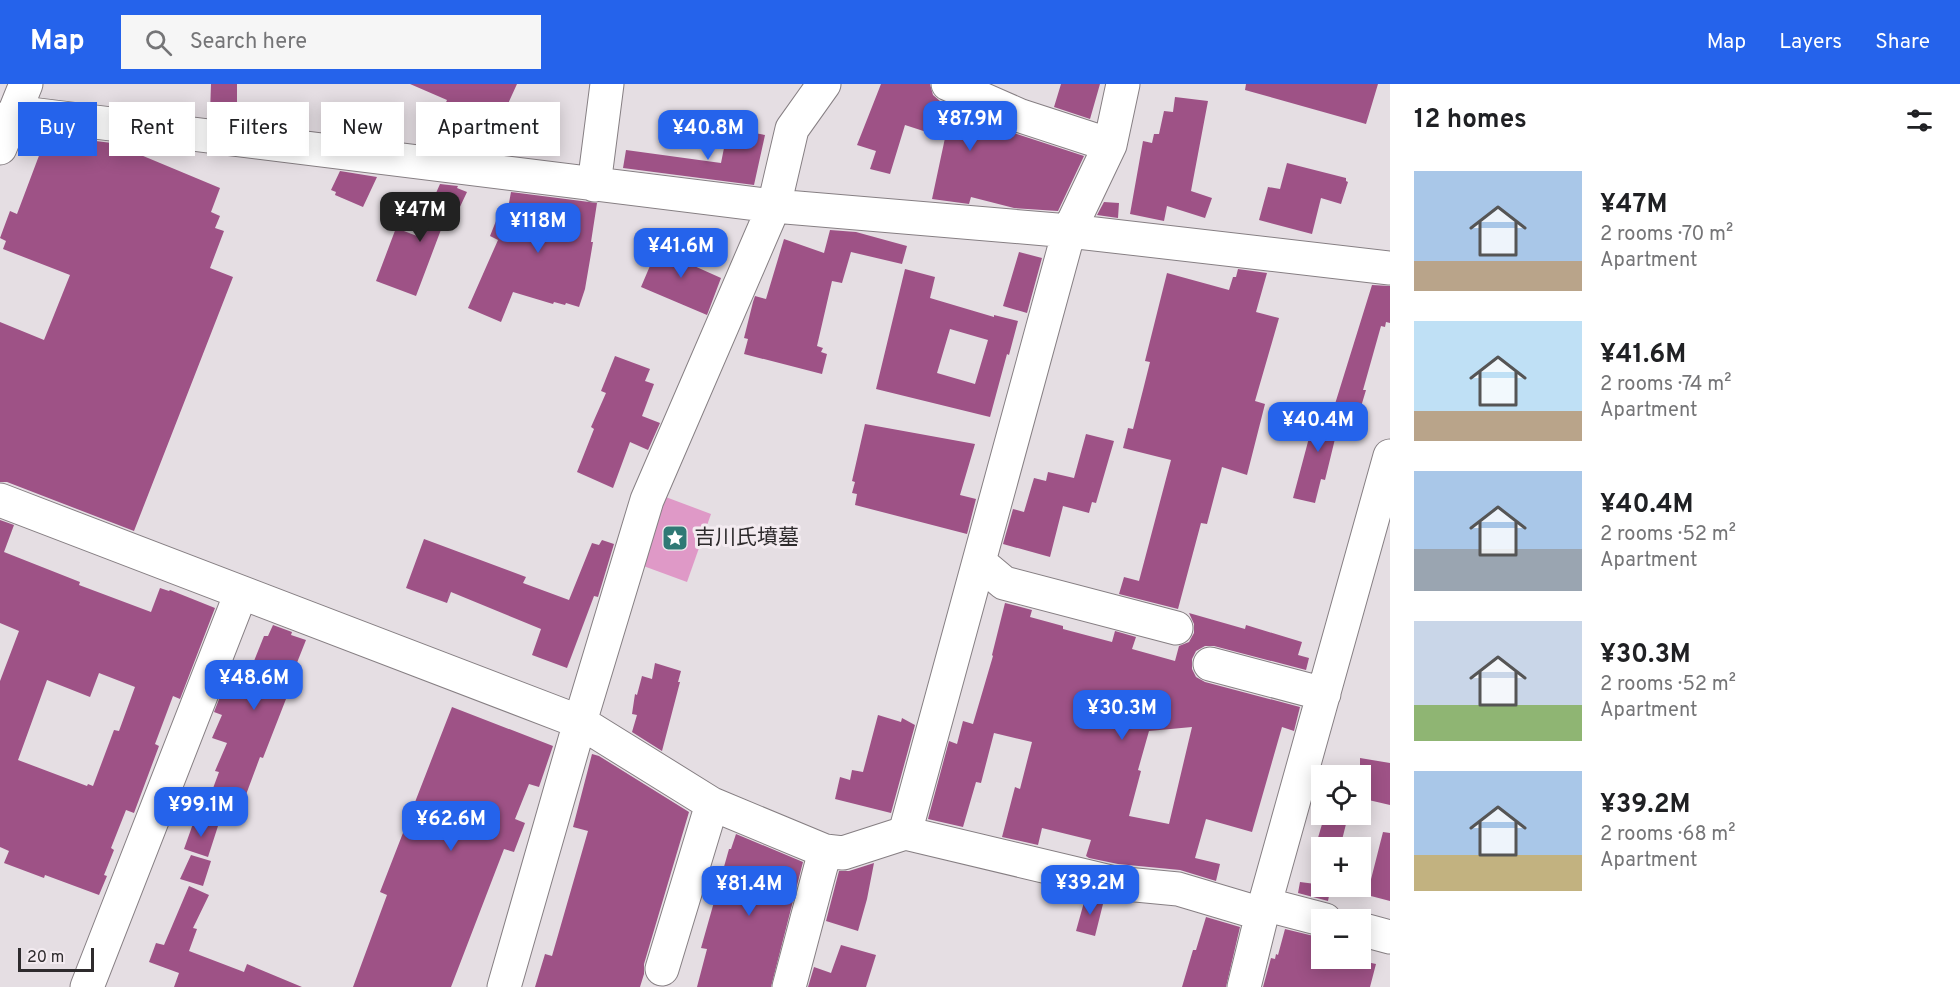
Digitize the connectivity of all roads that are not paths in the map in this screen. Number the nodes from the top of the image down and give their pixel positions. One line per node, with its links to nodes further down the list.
1 (607, 84): 8 (street)
2 (824, 84): 9 (street)
3 (948, 84): 6 (street)
4 (1122, 84): 6 (street)
5 (15, 95): 7 (street); 8 (street)
6 (1110, 145): 10 (street)
7 (0, 148)
8 (594, 185): 9 (street)
9 (774, 206): 10 (street); 19 (street)
10 (1069, 231): 11 (street); 14 (street)
11 (1390, 268)
12 (1390, 456): 18 (street)
13 (0, 500): 15 (street)
14 (980, 561): 16 (street); 21 (street)
15 (241, 593): 19 (street); 28 (street)
16 (1176, 628)
17 (1210, 664): 18 (street)
18 (1324, 693): 23 (street)
19 (580, 722): 20 (street); 29 (street)
20 (712, 804): 22 (street); 27 (street)
21 (905, 833): 22 (street); 23 (street)
22 (825, 851): 30 (street)
23 (1263, 909): 24 (street); 31 (street)
24 (1311, 918)
25 (1371, 932): 26 (street)
26 (1390, 937)
27 (662, 969)
28 (87, 987)
29 (504, 987)
30 (789, 987)
31 (1244, 987)

